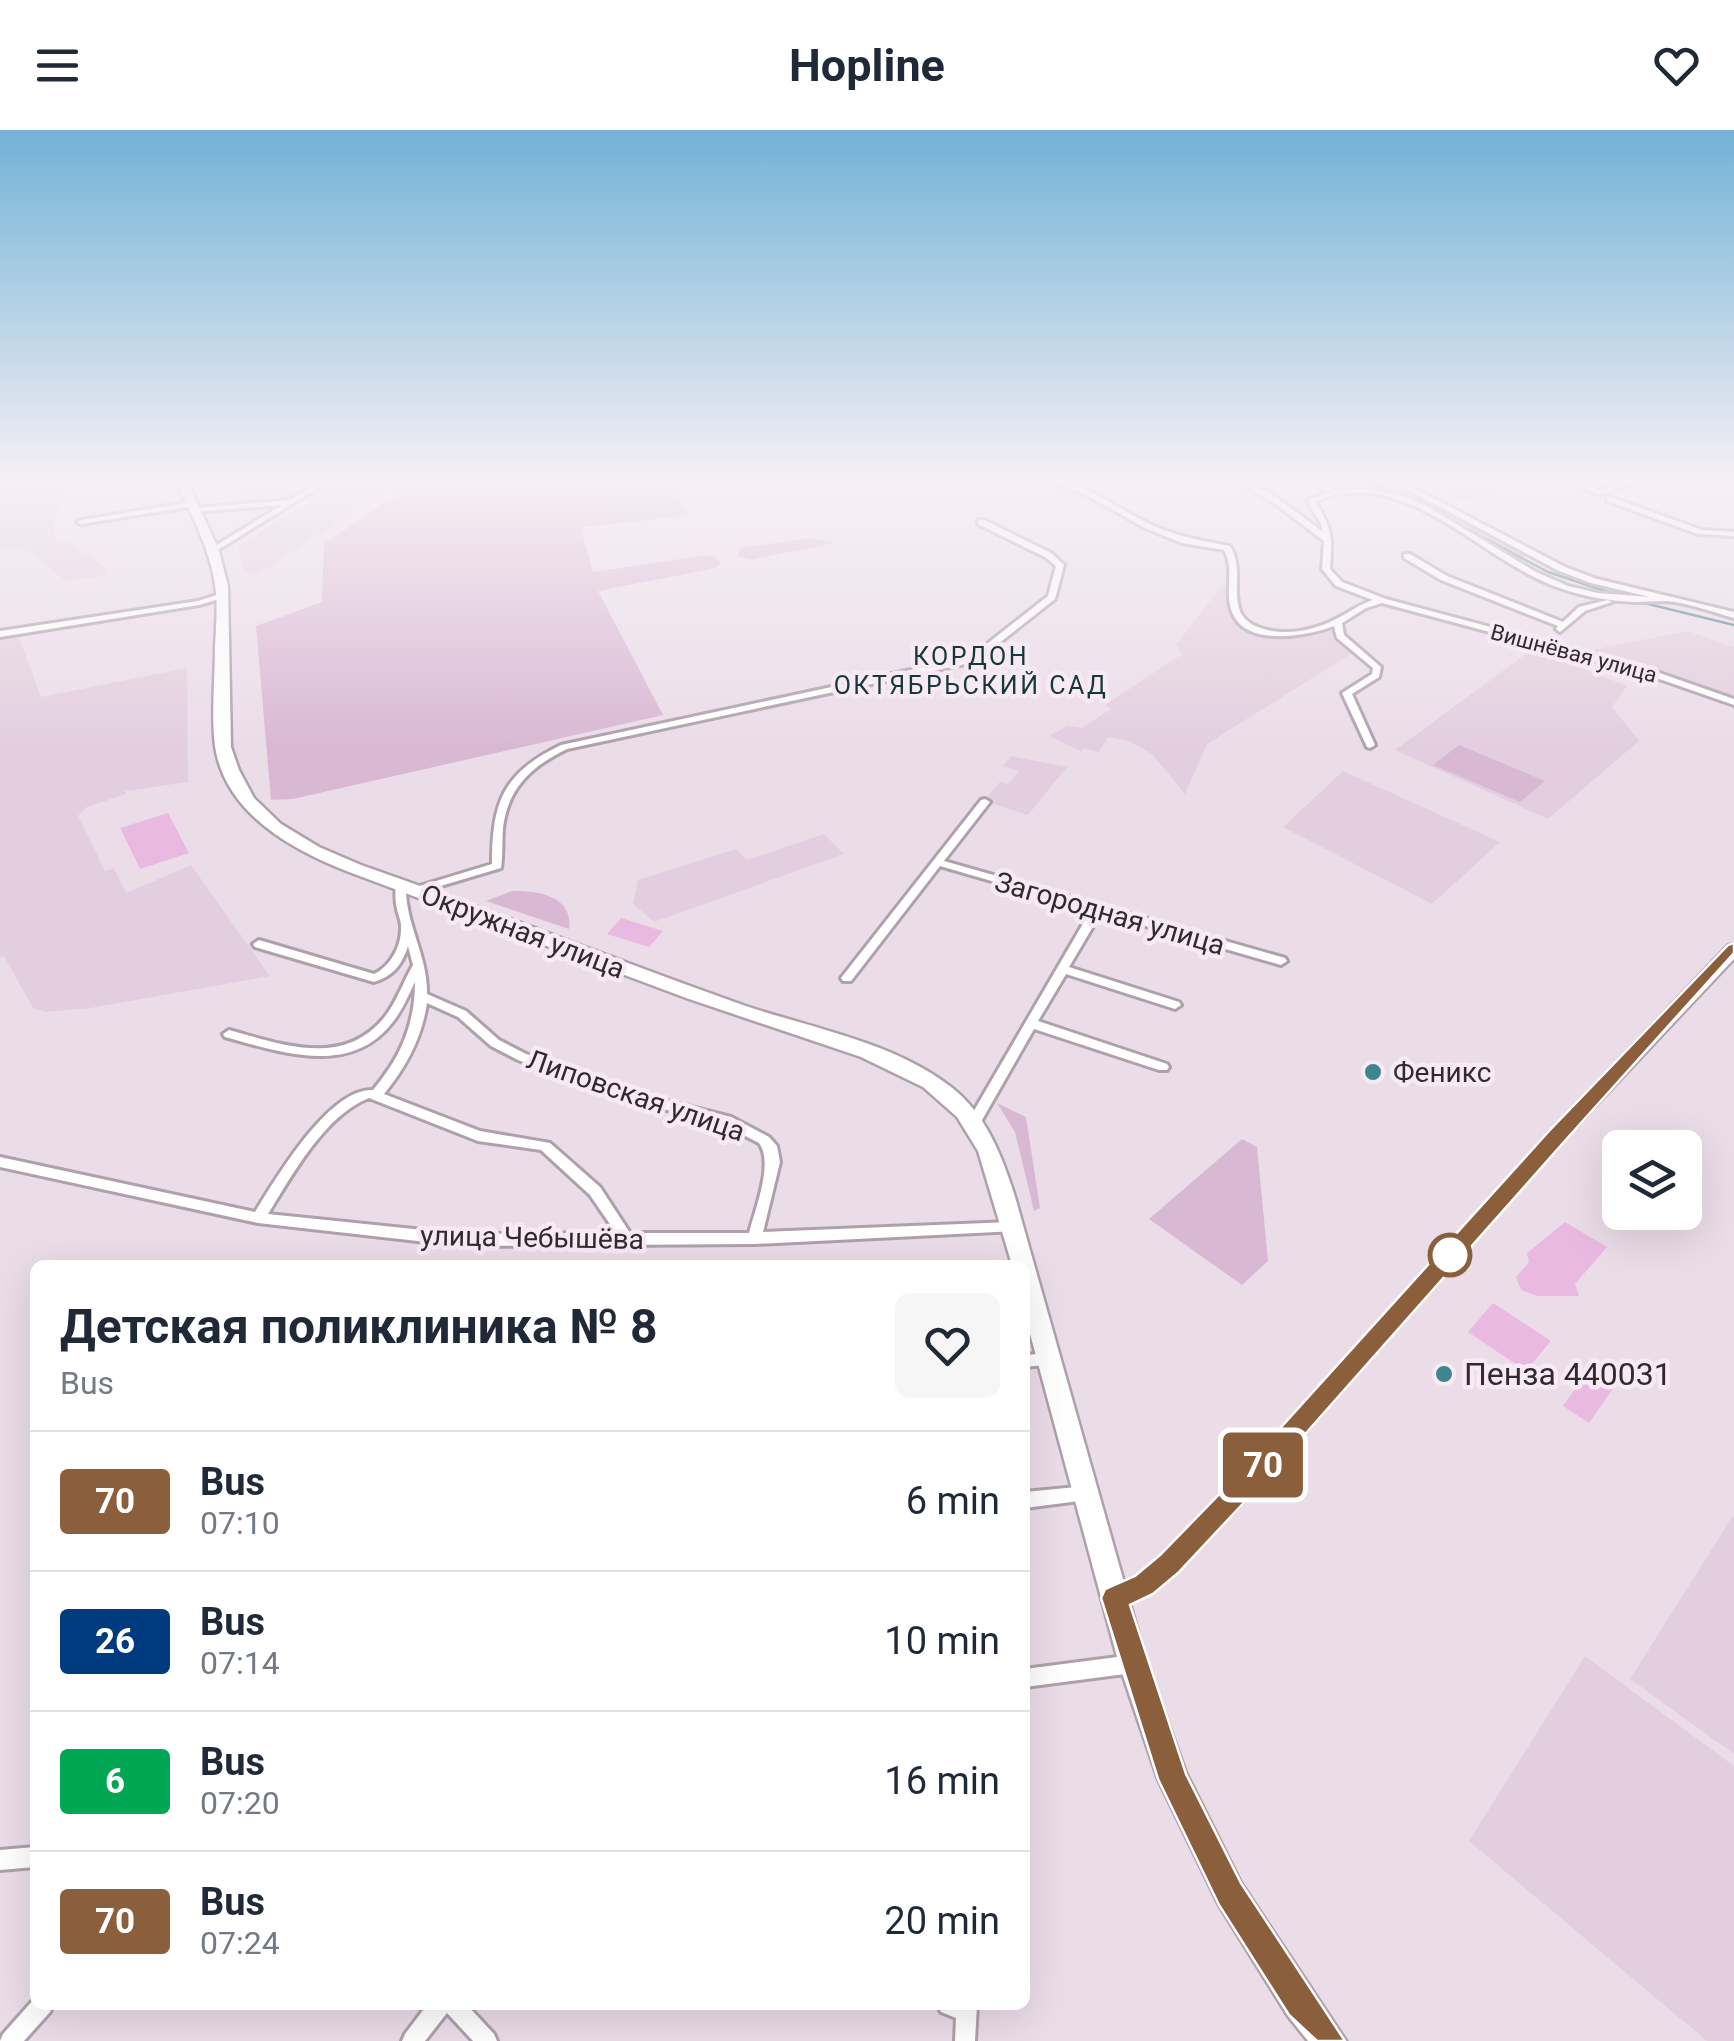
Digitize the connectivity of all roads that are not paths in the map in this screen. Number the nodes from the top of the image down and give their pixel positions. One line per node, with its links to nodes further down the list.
1 (216, 567): 8 (main road, Окружная улица)
2 (1059, 567): 19 (street)
3 (1233, 567): 13 (street)
4 (1326, 567): 10 (street, Вишнёвая улица)
5 (1426, 567): 11 (street)
6 (1522, 567): 11 (street)
7 (1559, 567): 9 (street)
8 (223, 595): 14 (street); 19 (main road, Окружная улица)
9 (1667, 599): 11 (street); 12 (street)
10 (1383, 601): 13 (street); 15 (street, Вишнёвая улица)
11 (1626, 601)
12 (1734, 615)
13 (1338, 622): 16 (street)
14 (0, 634)
15 (1734, 702)
16 (1370, 745)
17 (985, 802): 18 (street)
18 (940, 863): 20 (street, Загородная улица); 27 (street)
19 (409, 887): 21 (street); 34 (main road, Окружная улица)
20 (1097, 910): 24 (street, Загородная улица); 26 (street)
21 (406, 928): 22 (street); 25 (street)
22 (259, 944)
23 (1734, 949): 45 (main road)
24 (1281, 962)
25 (417, 968): 28 (street); 31 (street)
26 (1062, 969): 29 (street); 30 (street)
27 (847, 978)
28 (422, 996): 33 (street); 39 (street, Липовская улица)
29 (1176, 1004)
30 (1030, 1022): 32 (street); 34 (street)
31 (229, 1034)
32 (1164, 1066)
33 (377, 1094): 36 (street); 38 (street)
34 (973, 1124): 37 (main road, Окружная улица)
35 (0, 1162): 36 (street, улица Чебышёва)
36 (258, 1218): 38 (street, улица Чебышёва)
37 (1011, 1228): 39 (street, улица Чебышёва); 40 (main road, Окружная улица)
38 (626, 1238): 39 (street, улица Чебышёва)
39 (755, 1238)
40 (1021, 1260)
41 (1030, 1309): 42 (main road)
42 (1037, 1360): 43 (main road)
43 (1086, 1493): 44 (street); 45 (main road)
44 (1030, 1499)
45 (1114, 1598): 46 (main road)
46 (1133, 1664): 47 (street); 58 (main road)
47 (1030, 1677)
48 (30, 1858): 49 (street)
49 (0, 1860)
50 (38, 2010): 54 (street)
51 (436, 2010): 55 (street)
52 (458, 2010): 56 (street)
53 (961, 2010): 57 (street)
54 (10, 2041)
55 (412, 2041)
56 (488, 2041)
57 (965, 2041)
58 (1329, 2041)

